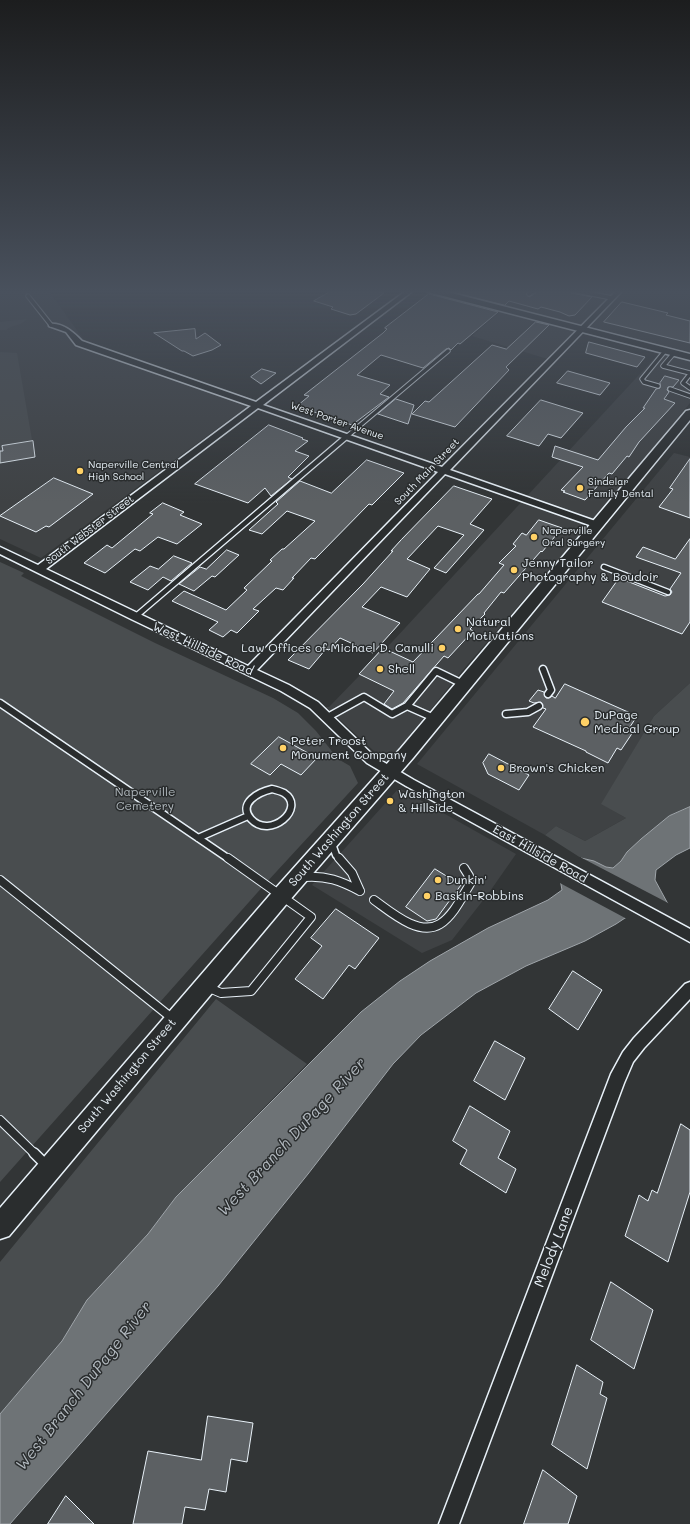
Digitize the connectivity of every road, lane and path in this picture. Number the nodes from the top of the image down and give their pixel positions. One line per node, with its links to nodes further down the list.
1 (131, 361): 13 (street, West Porter Avenue)
2 (316, 361): 13 (street, South Webster Street)
3 (436, 361): 15 (lane)
4 (551, 361): 16 (street, South Main Street)
5 (659, 361): 7 (lane)
6 (665, 361): 8 (lane)
7 (654, 365): 7 (lane); 8 (lane)
8 (663, 366): 9 (lane)
9 (690, 374): 10 (lane)
10 (690, 388)
11 (690, 393): 12 (lane)
12 (690, 396)
13 (257, 405): 15 (street, West Porter Avenue); 20 (street, South Webster Street)
14 (690, 413): 17 (main road, South Washington Street)
15 (347, 436): 16 (street, West Porter Avenue); 22 (lane)
16 (444, 470): 17 (street, West Porter Avenue); 24 (street, South Main Street)
17 (598, 524): 25 (main road, South Washington Street)
18 (0, 550): 20 (street, West Hillside Road)
19 (604, 567): 21 (lane)
20 (39, 569): 22 (street, West Hillside Road)
21 (668, 592)
22 (135, 617): 24 (street, West Hillside Road)
23 (542, 669): 26 (lane)
24 (249, 670): 31 (street, West Hillside Road)
25 (465, 685): 28 (lane); 32 (main road, South Washington Street)
26 (548, 694)
27 (0, 703): 35 (lane)
28 (407, 706): 31 (lane); 32 (lane)
29 (539, 706): 30 (lane)
30 (506, 714)
31 (326, 718): 33 (street, West Hillside Road)
32 (436, 719): 33 (main road, South Washington Street)
33 (391, 772): 36 (main road, South Washington Street); 42 (street, East Hillside Road)
34 (248, 816): 34 (lane); 35 (lane)
35 (198, 838): 40 (lane)
36 (331, 840): 38 (main road, South Washington Street); 38 (lane)
37 (464, 868): 41 (lane)
38 (297, 878): 40 (main road, South Washington Street)
39 (0, 880): 45 (lane)
40 (282, 895): 43 (main road, South Washington Street); 43 (lane)
41 (374, 900)
42 (686, 934)
43 (205, 986): 45 (main road, South Washington Street)
44 (690, 989): 49 (street, Melody Lane)
45 (175, 1020): 47 (main road, South Washington Street)
46 (0, 1120): 47 (lane)
47 (49, 1167): 48 (main road, South Washington Street)
48 (0, 1227)
49 (449, 1524)

